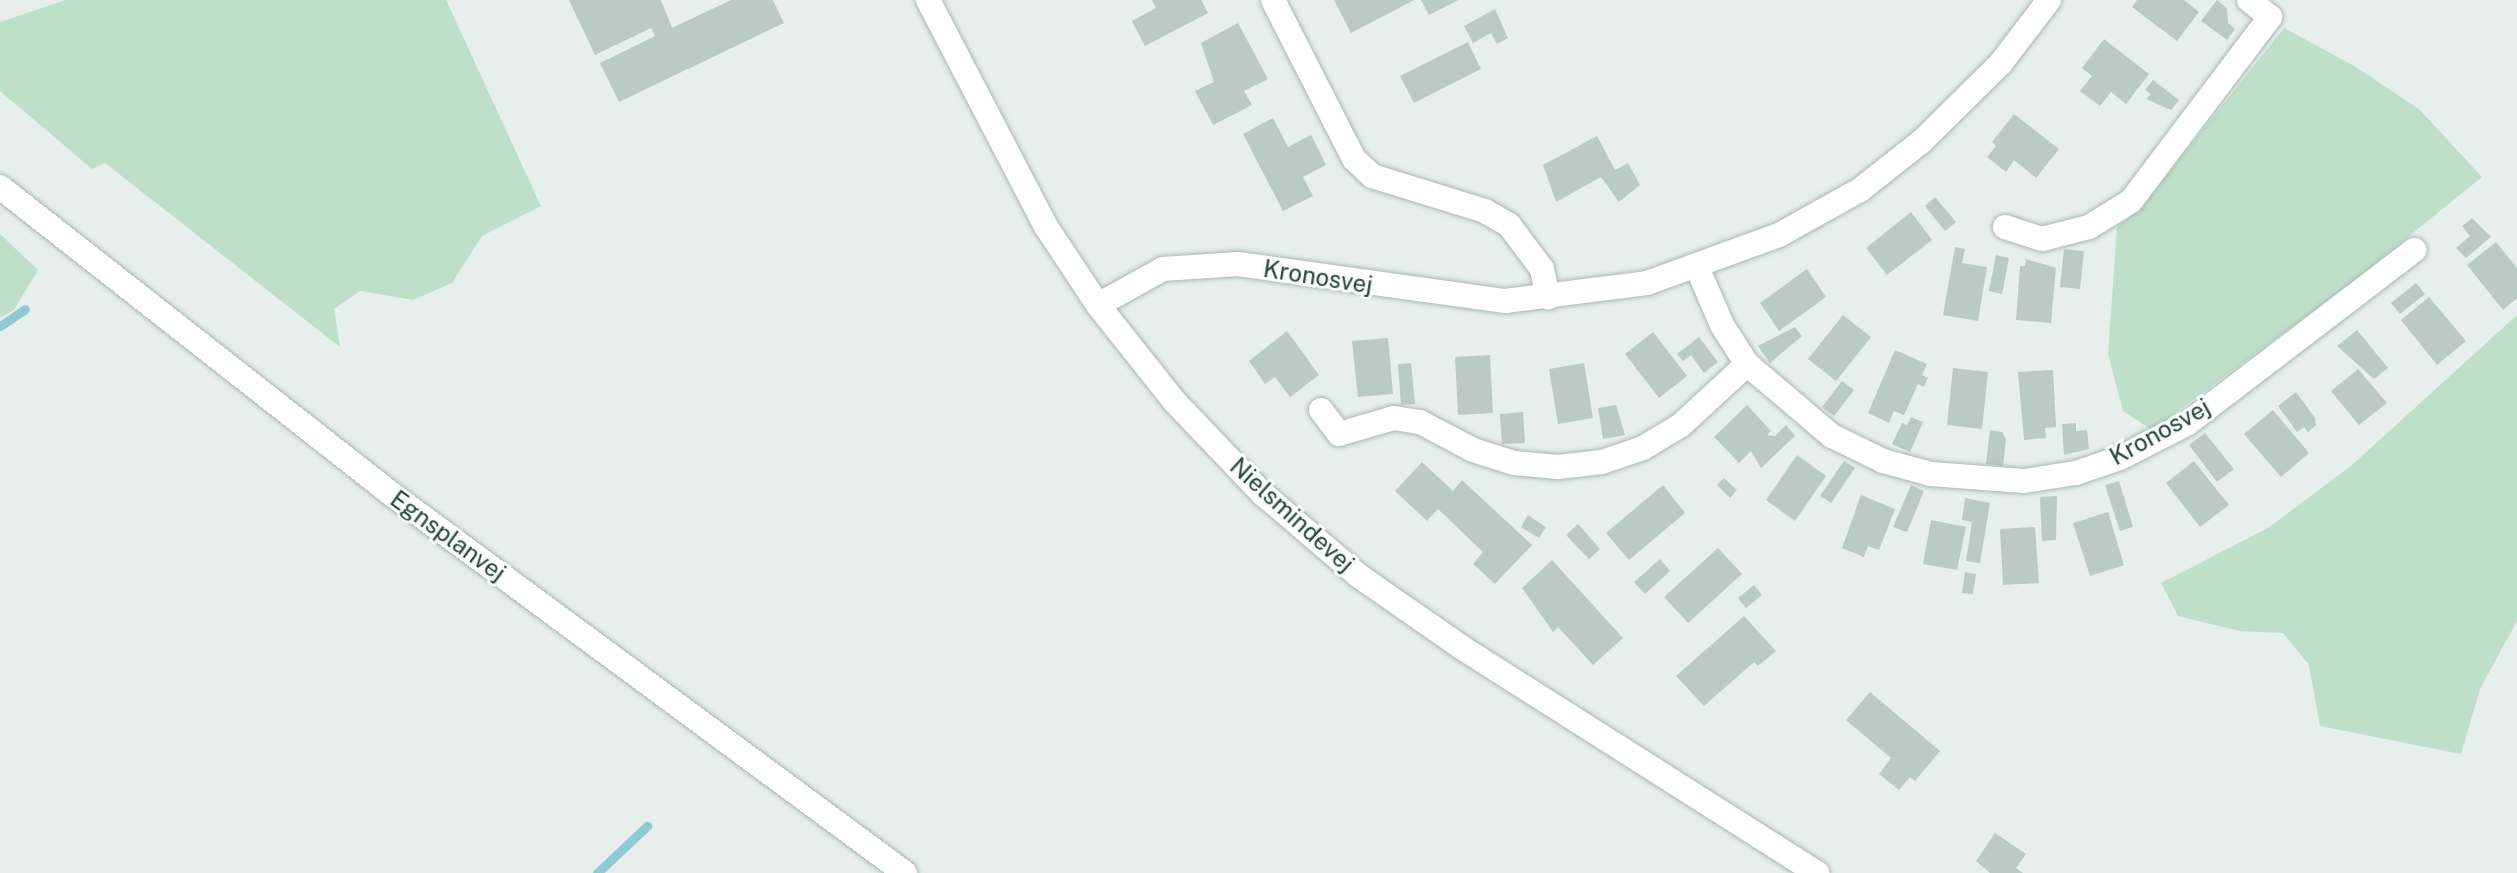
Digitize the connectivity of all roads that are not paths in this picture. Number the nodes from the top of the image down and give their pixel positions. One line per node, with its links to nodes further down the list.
1 (928, 0): 10 (street, Nielsmindevej)
2 (1273, 0): 9 (street)
3 (2049, 0): 8 (street, Kronosvej)
4 (2249, 0): 6 (street)
5 (0, 187): 13 (street, Egnsplanvej)
6 (2005, 227)
7 (2414, 250): 11 (street, Kronosvej)
8 (1697, 267): 9 (street, Kronosvej); 11 (street, Kronosvej)
9 (1548, 297): 10 (street, Kronosvej)
10 (1098, 305): 14 (street, Nielsmindevej)
11 (1747, 364): 12 (street)
12 (1321, 410)
13 (905, 873)
14 (1817, 873)

